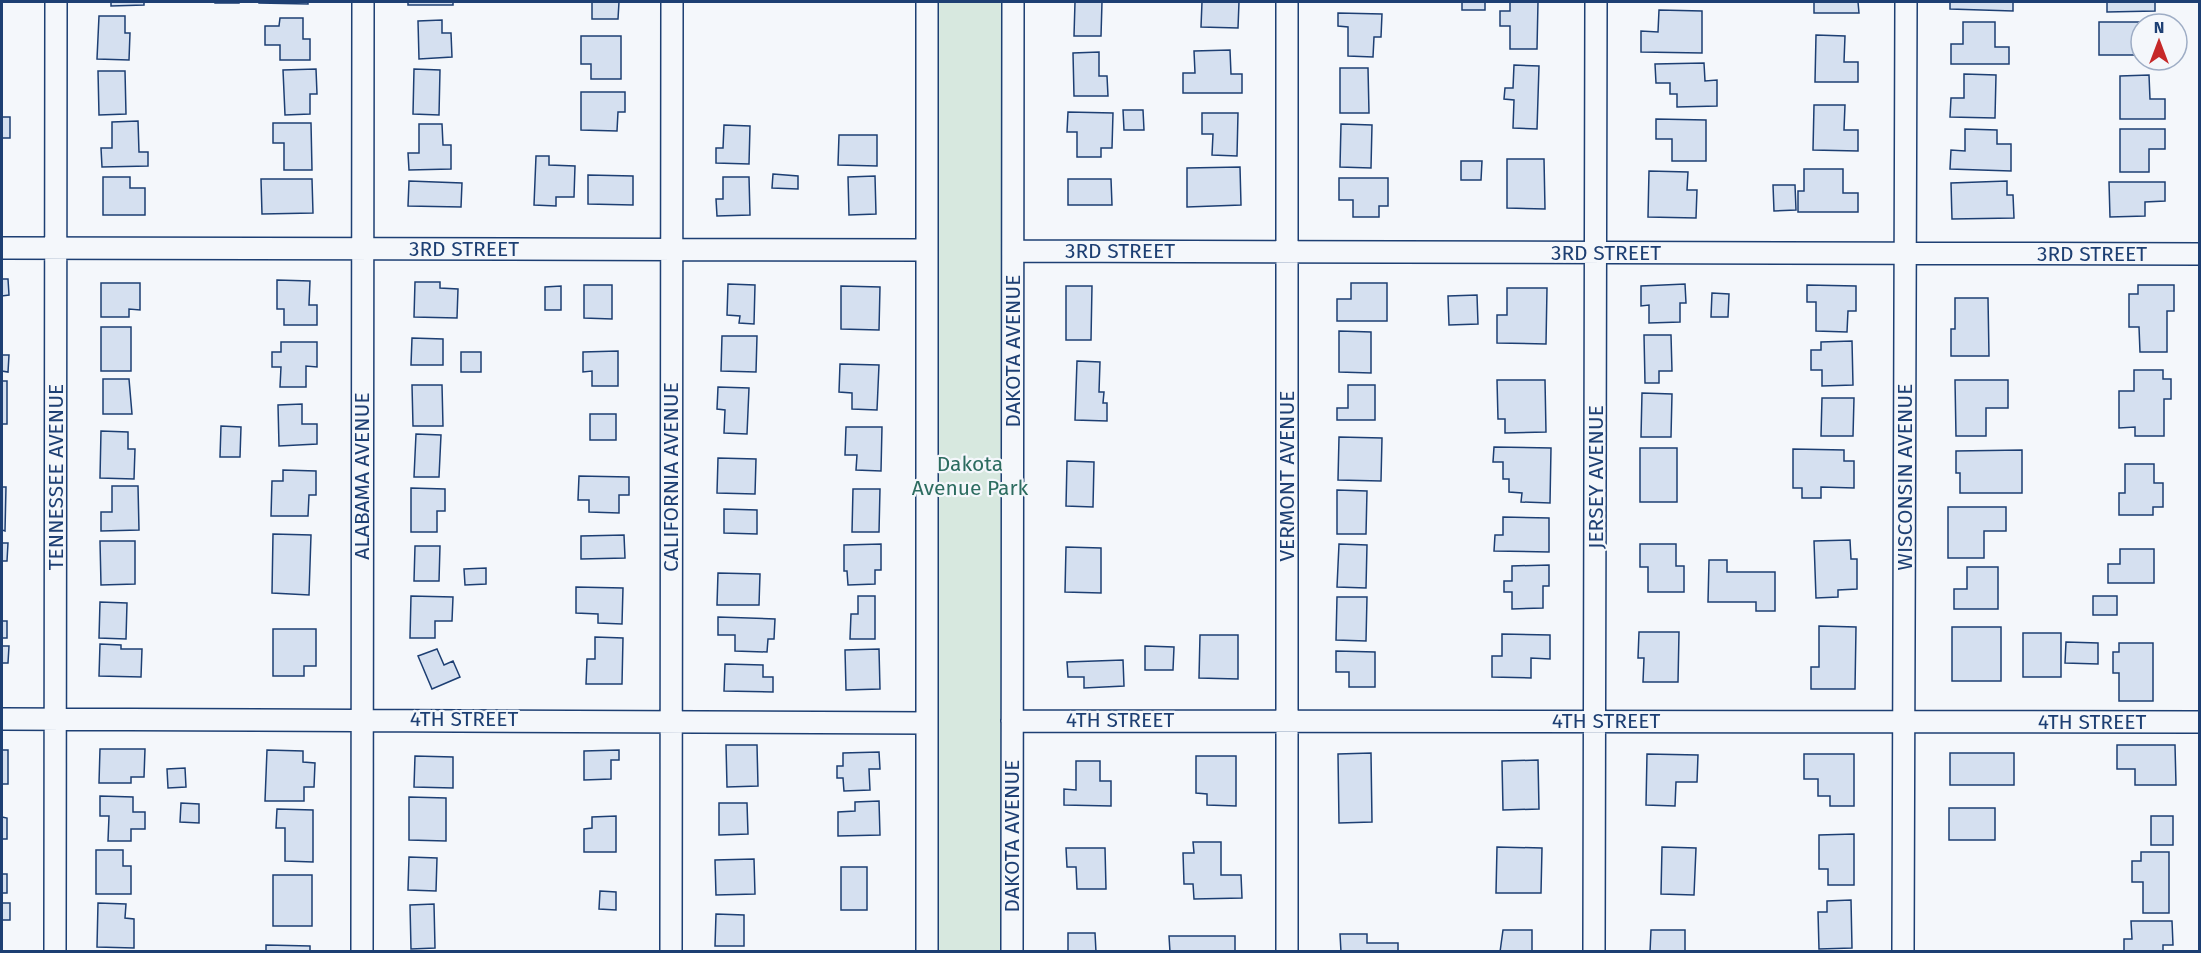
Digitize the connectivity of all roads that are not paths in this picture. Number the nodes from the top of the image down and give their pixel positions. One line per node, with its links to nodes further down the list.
1 (56, 2): 10 (street, TENNESSEE AVENUE)
2 (363, 2): 12 (street, ALABAMA AVENUE)
3 (672, 2): 11 (street, CALIFORNIA AVENUE)
4 (927, 2): 13 (street)
5 (1013, 2): 14 (street, DAKOTA AVENUE)
6 (1287, 2): 15 (street, VERMONT AVENUE)
7 (1596, 2): 16 (street, JERSEY AVENUE)
8 (1906, 2): 17 (street, WISCONSIN AVENUE)
9 (2, 248): 10 (street, 3RD STREET)
10 (56, 248): 12 (street, 3RD STREET); 21 (street, TENNESSEE AVENUE)
11 (672, 248): 12 (street, 3RD STREET); 13 (street, 3RD STREET); 23 (street, CALIFORNIA AVENUE)
12 (363, 250): 19 (street, ALABAMA AVENUE)
13 (927, 250): 28 (street)
14 (1013, 250): 15 (street, 3RD STREET); 24 (street, DAKOTA AVENUE)
15 (1286, 252): 16 (street, 3RD STREET); 22 (street, VERMONT AVENUE)
16 (1596, 253): 17 (street, 3RD STREET); 25 (street, JERSEY AVENUE)
17 (1906, 253): 18 (street, 3RD STREET); 26 (street, WISCONSIN AVENUE)
18 (2199, 254)
19 (362, 718): 21 (street, 4TH STREET); 23 (street, 4TH STREET); 30 (street, ALABAMA AVENUE)
20 (2, 719): 21 (street, 4TH STREET)
21 (55, 719): 29 (street, TENNESSEE AVENUE)
22 (1287, 720): 24 (street, 4TH STREET); 25 (street, 4TH STREET); 34 (street, VERMONT AVENUE)
23 (671, 721): 28 (street, 4TH STREET); 31 (street, CALIFORNIA AVENUE)
24 (1012, 721): 33 (street, DAKOTA AVENUE)
25 (1595, 721): 26 (street, 4TH STREET); 35 (street, JERSEY AVENUE)
26 (1905, 721): 27 (street, 4TH STREET); 36 (street, WISCONSIN AVENUE)
27 (2199, 722)
28 (927, 723): 32 (street)
29 (55, 951)
30 (362, 951)
31 (671, 951)
32 (927, 951)
33 (1012, 951)
34 (1287, 951)
35 (1594, 951)
36 (1903, 951)

